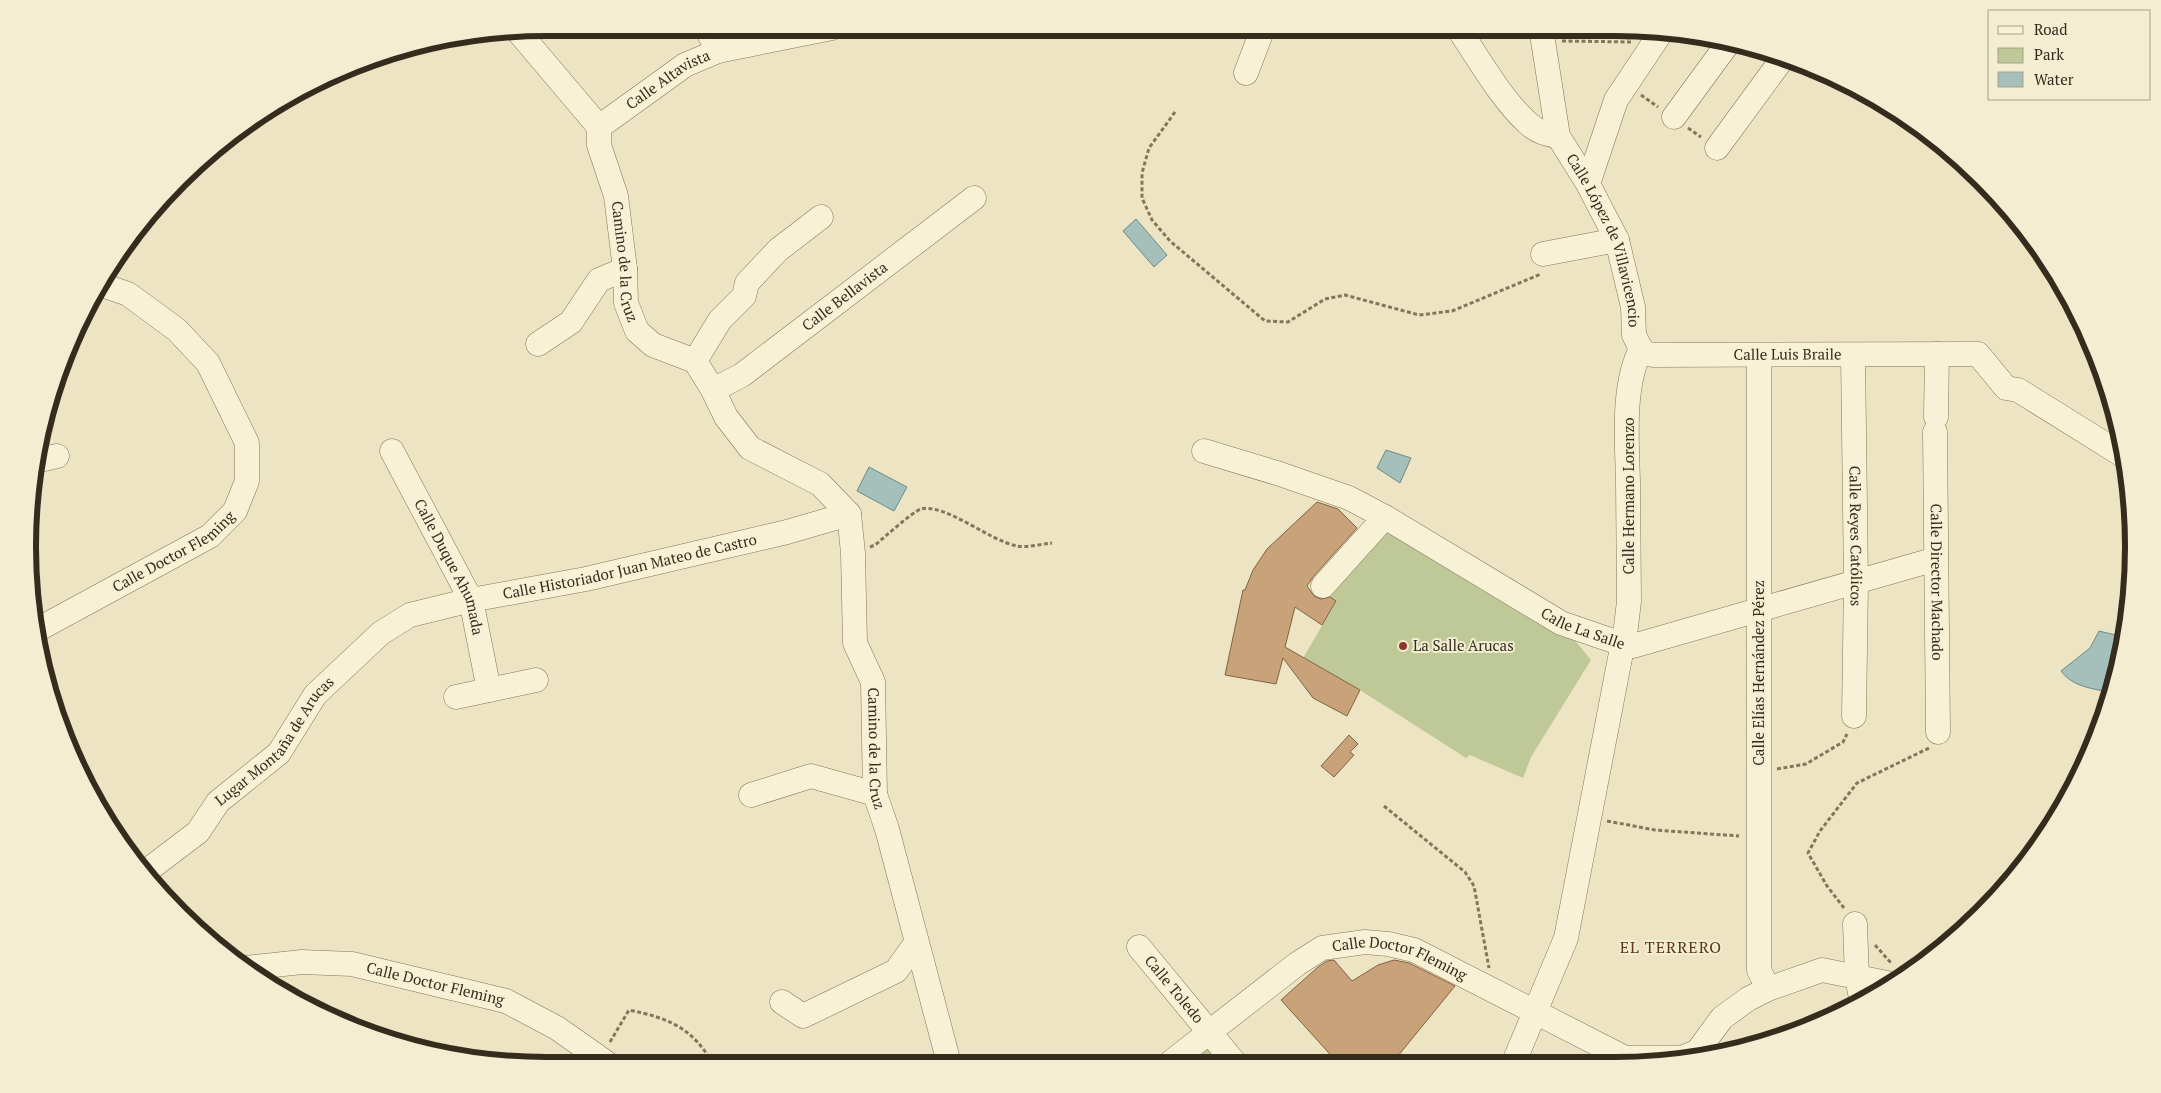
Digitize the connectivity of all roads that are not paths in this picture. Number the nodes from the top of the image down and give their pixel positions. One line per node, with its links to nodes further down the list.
1 (710, 36): 9 (street)
2 (792, 36): 9 (street, Calle Altavista)
3 (1260, 36): 11 (street)
4 (1464, 36): 14 (street)
5 (1542, 36): 14 (street)
6 (523, 37): 13 (street)
7 (1647, 39): 16 (street)
8 (1723, 48): 12 (street)
9 (718, 51): 13 (street, Calle Altavista)
10 (1779, 63): 15 (street)
11 (1246, 73)
12 (1674, 117)
13 (599, 127): 21 (street, Camino de la Cruz)
14 (1558, 136): 16 (street, Calle López de Villavicencio)
15 (1718, 148)
16 (1588, 184): 19 (street, Calle López de Villavicencio)
17 (974, 198): 29 (street, Calle Bellavista)
18 (821, 217): 28 (street)
19 (1617, 240): 20 (street); 24 (street, Calle López de Villavicencio)
20 (1542, 264)
21 (625, 269): 23 (street); 28 (street, Camino de la Cruz)
22 (107, 287): 41 (street, Calle Doctor Fleming)
23 (538, 344)
24 (1640, 349): 26 (street, Calle Luis Braile); 42 (street, Calle Hermano Lorenzo)
25 (1937, 354): 27 (street, Calle Luis Braile); 32 (street, Calle Luis Braile); 35 (street, Calle Director Machado)
26 (1759, 355): 27 (street, Calle Luis Braile); 39 (street, Calle Elías Hernández Pérez)
27 (1853, 355): 36 (street, Calle Reyes Católicos)
28 (695, 361): 29 (street)
29 (713, 390): 33 (street)
30 (392, 451): 38 (street, Calle Duque Ahumada)
31 (1204, 451): 34 (street, Calle La Salle)
32 (2116, 451)
33 (849, 514): 38 (street, Calle Historiador Juan Mateo de Castro); 48 (street, Camino de la Cruz)
34 (1385, 516): 37 (street); 42 (street, Calle La Salle)
35 (1936, 559): 36 (street); 47 (street, Calle Director Machado)
36 (1856, 582): 39 (street); 46 (street, Calle Reyes Católicos)
37 (1323, 586)
38 (471, 600): 40 (street, Calle Historiador Juan Mateo de Castro); 44 (street, Calle Duque Ahumada)
39 (1760, 609): 42 (street); 57 (street, Calle Elías Hernández Pérez)
40 (410, 615): 50 (street, Lugar Montaña de Arucas)
41 (43, 627)
42 (1622, 644): 59 (street, Calle La Salle)
43 (536, 680): 44 (street)
44 (488, 690): 45 (street)
45 (456, 697)
46 (1854, 716)
47 (1938, 732)
48 (874, 794): 49 (street); 52 (street, Camino de la Cruz)
49 (750, 795)
50 (150, 867)
51 (1855, 924): 56 (street)
52 (916, 943): 58 (street); 63 (street, Camino de la Cruz)
53 (1139, 947): 60 (street, Calle Toledo)
54 (257, 967): 62 (street, Calle Doctor Fleming)
55 (1891, 975): 56 (street)
56 (1859, 988): 57 (street)
57 (1768, 989): 61 (street)
58 (782, 1002)
59 (1535, 1013): 60 (street, Calle Doctor Fleming); 66 (street, Calle La Salle); 67 (street, Calle Doctor Fleming)
60 (1210, 1032): 64 (street, Calle Doctor Fleming); 65 (street, Calle Toledo)
61 (1702, 1049)
62 (598, 1057)
63 (947, 1057)
64 (1178, 1057)
65 (1230, 1057)
66 (1516, 1057)
67 (1622, 1057)

